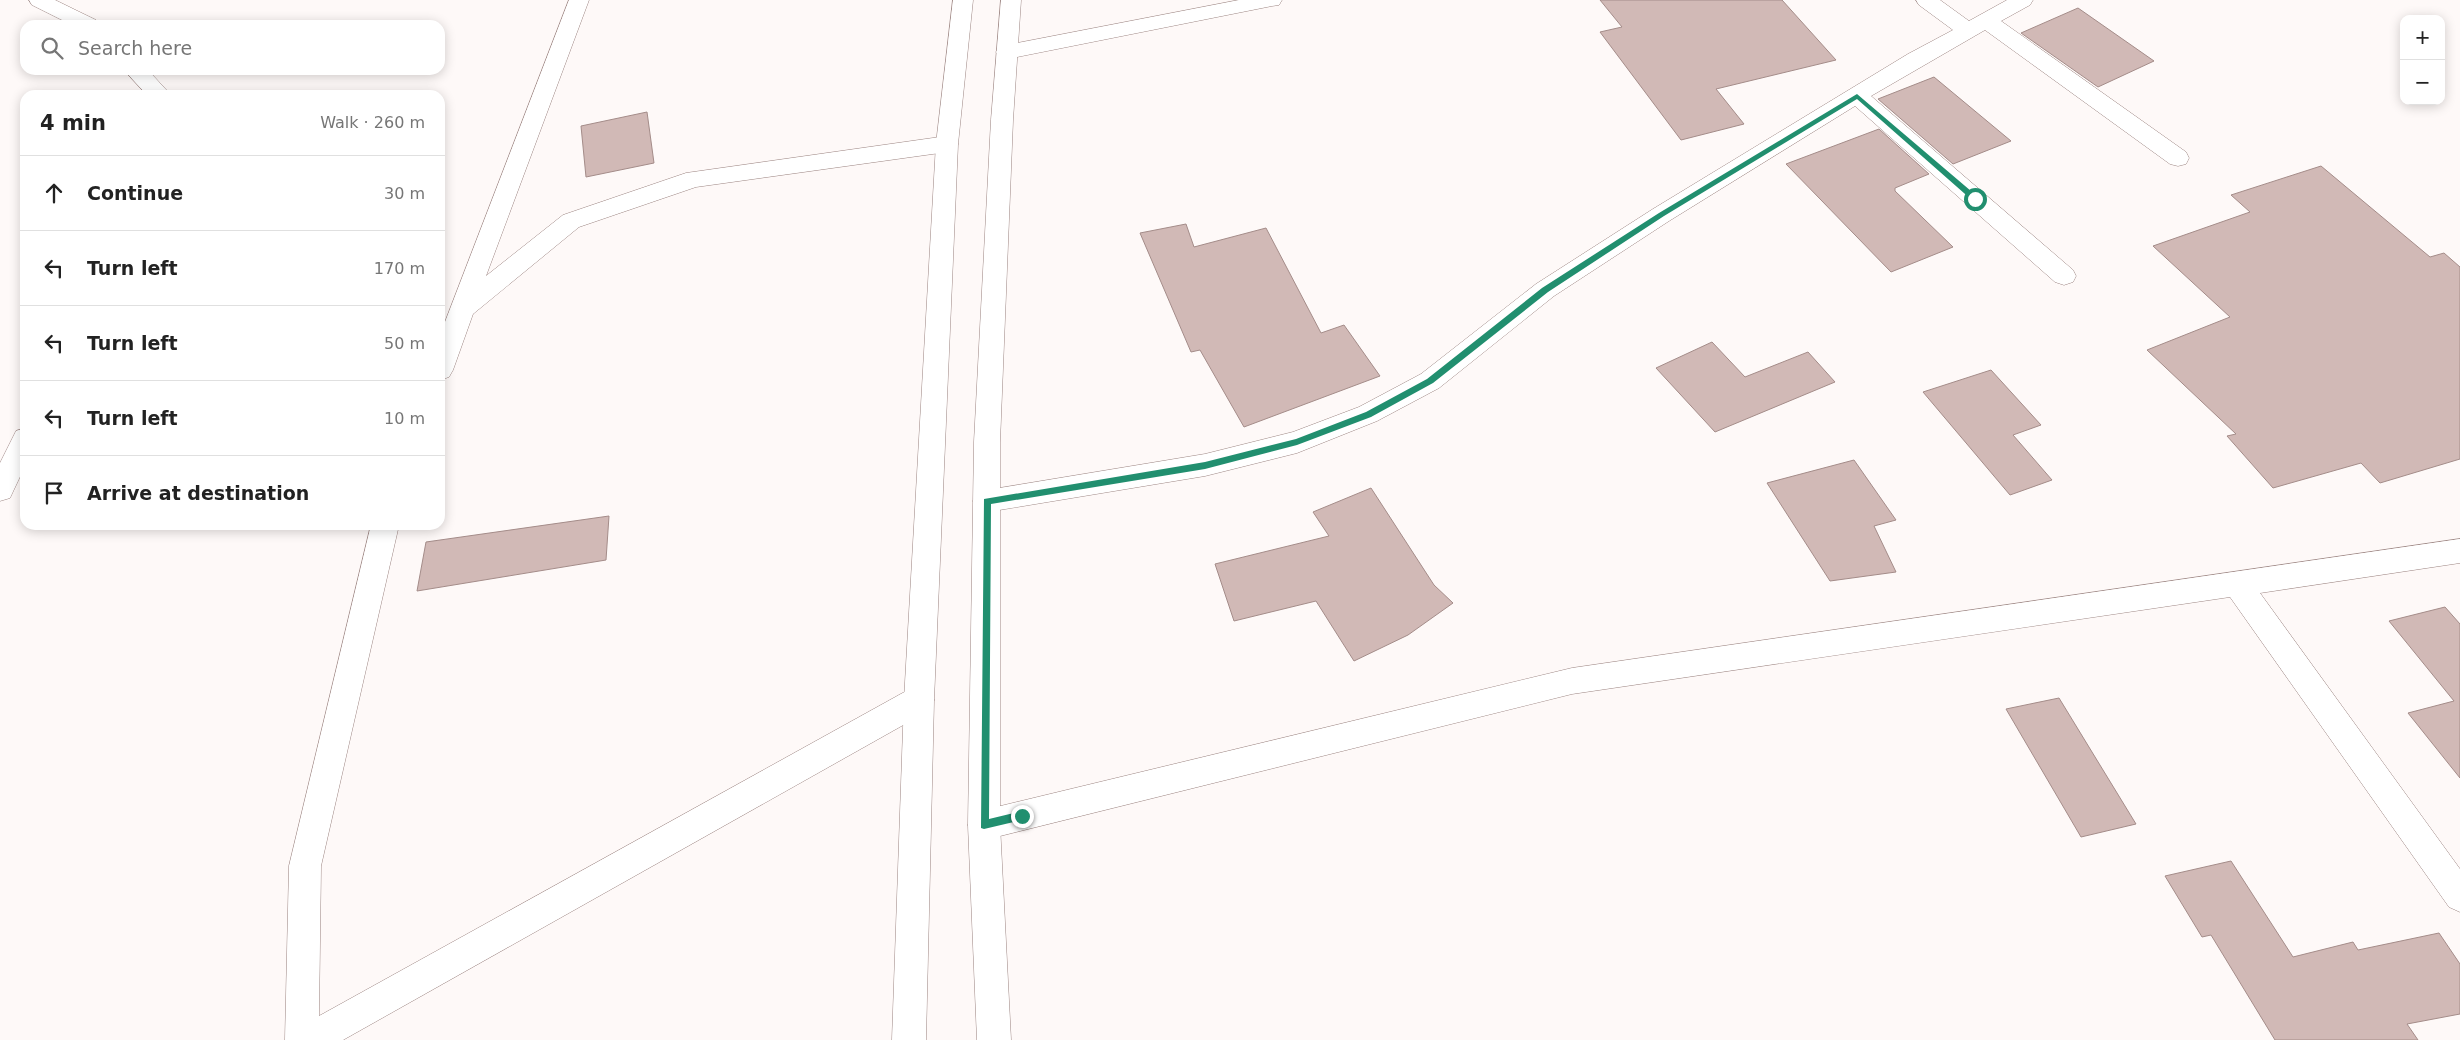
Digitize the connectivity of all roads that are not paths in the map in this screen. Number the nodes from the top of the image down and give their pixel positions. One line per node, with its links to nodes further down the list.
1 (39, 0): 8 (street)
2 (579, 0): 17 (street)
3 (963, 0): 14 (street)
4 (1011, 0): 10 (street)
5 (1272, 0): 10 (street)
6 (1926, 0): 9 (street)
7 (2022, 0): 9 (street)
8 (79, 20)
9 (1977, 25): 13 (street); 15 (street)
10 (1007, 52): 21 (street)
11 (140, 75): 12 (street)
12 (155, 90)
13 (1857, 96): 16 (street); 21 (street)
14 (946, 144): 17 (street); 25 (street)
15 (2178, 158)
16 (2064, 276)
17 (462, 309): 18 (street)
18 (445, 356)
19 (20, 449): 20 (street)
20 (0, 490)
21 (987, 501): 26 (street)
22 (384, 530): 28 (street)
23 (2460, 551): 24 (street)
24 (2238, 584): 26 (street); 27 (street)
25 (919, 700): 29 (street); 30 (street)
26 (984, 825): 31 (street)
27 (2460, 896)
28 (302, 1040)
29 (310, 1040)
30 (909, 1040)
31 (994, 1040)

